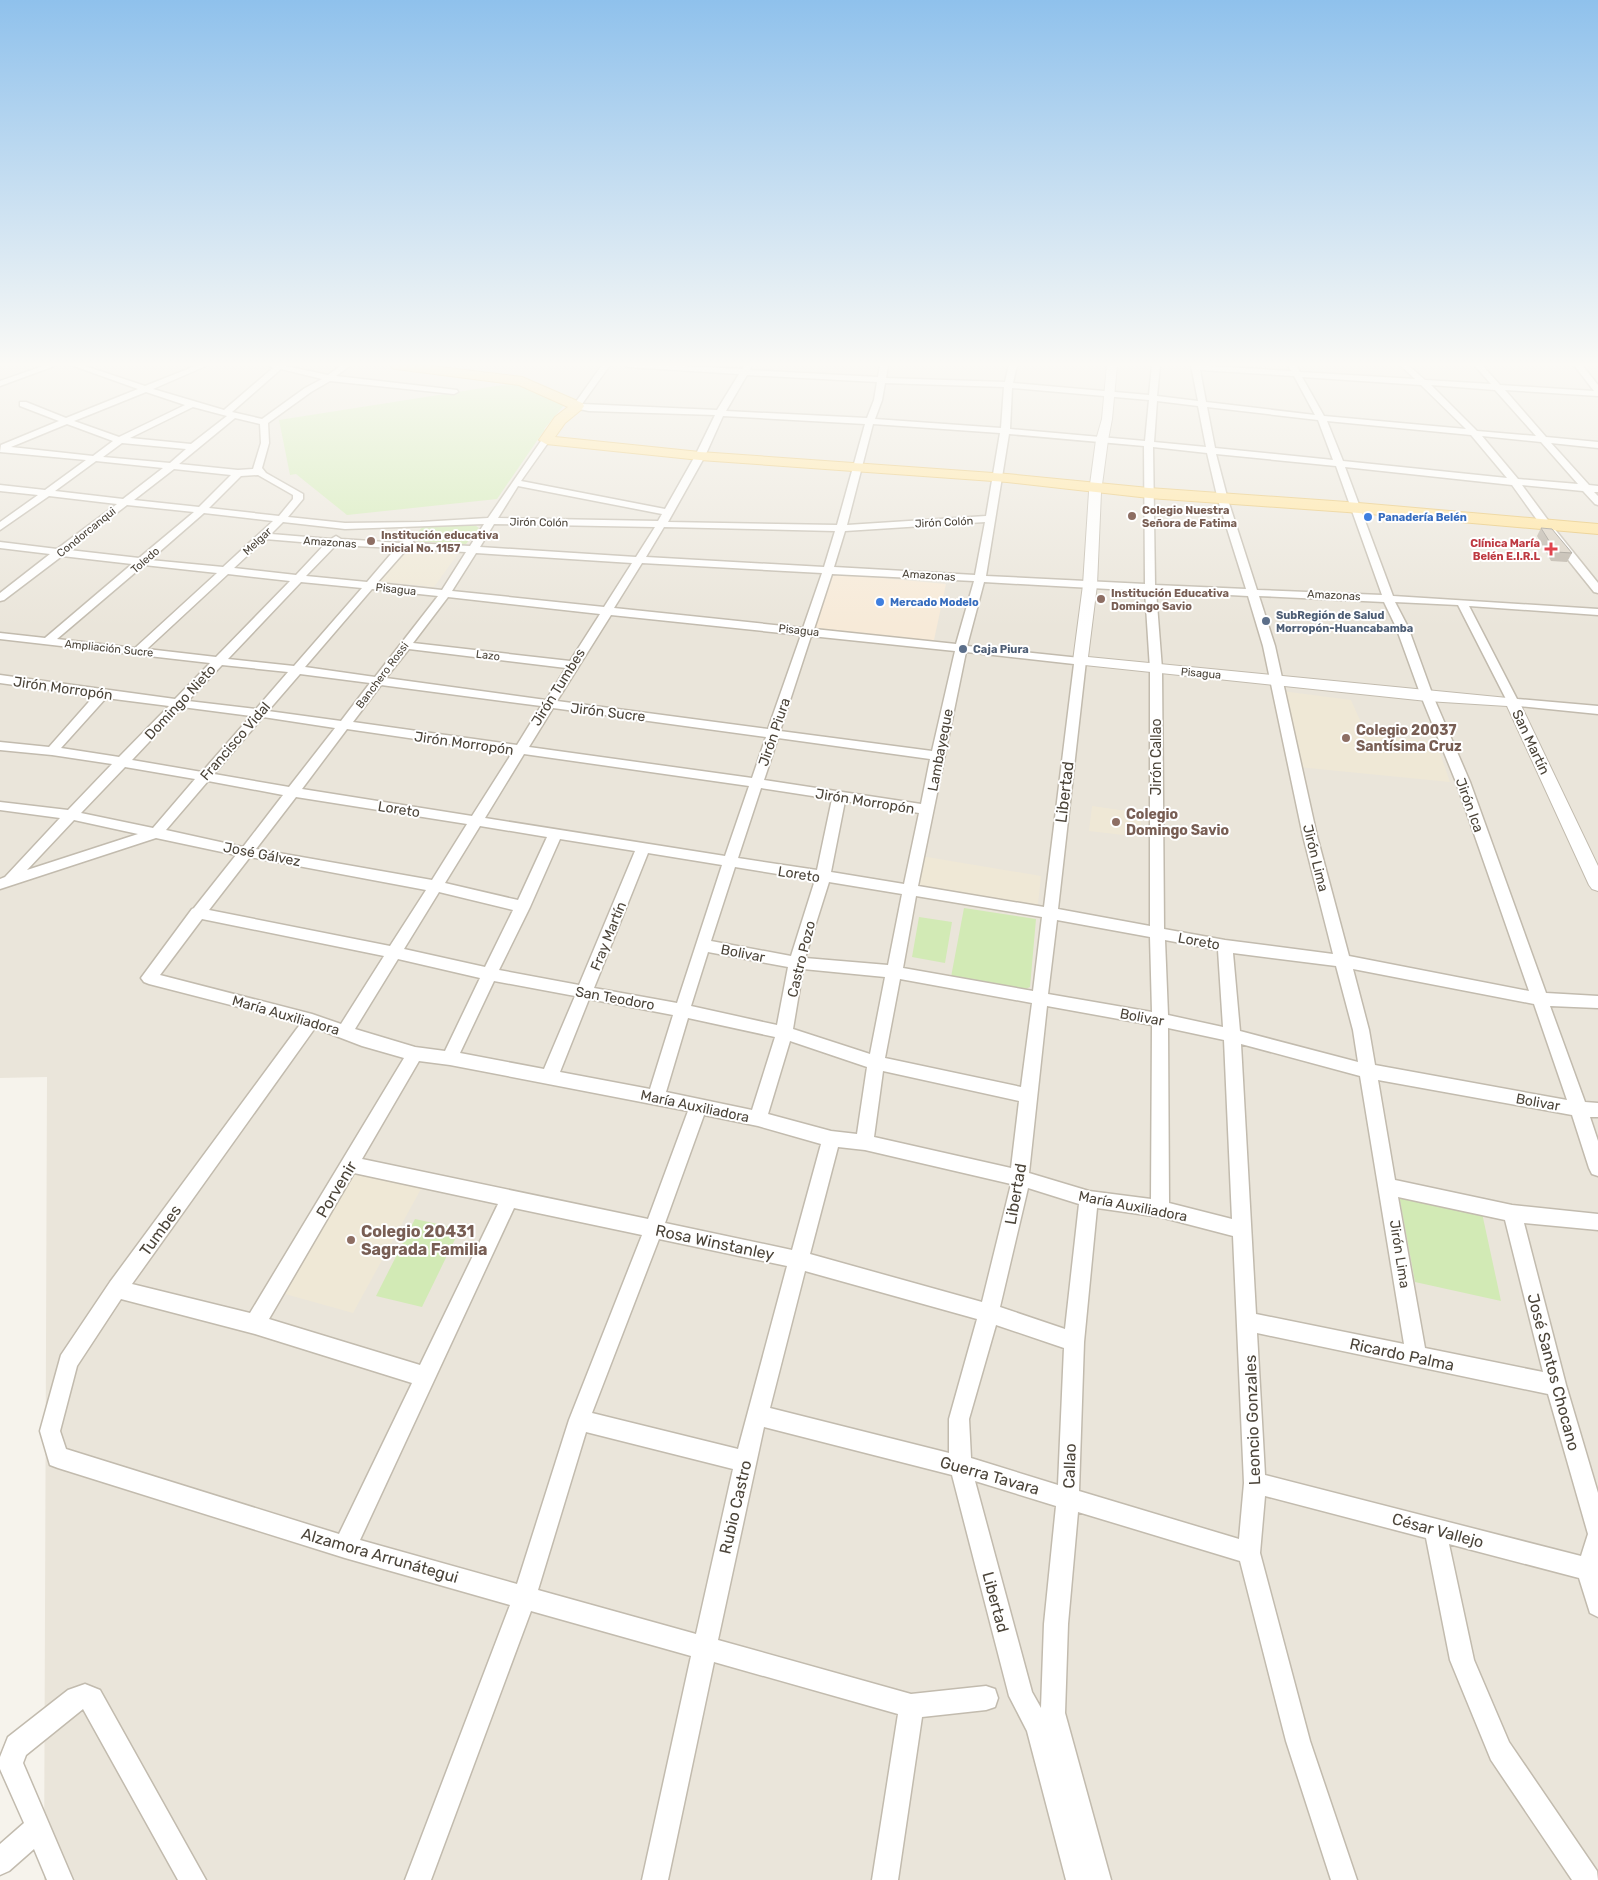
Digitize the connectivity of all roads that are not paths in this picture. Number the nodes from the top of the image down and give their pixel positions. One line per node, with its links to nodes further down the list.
1 (39, 453): 18 (street)
2 (102, 453): 18 (street)
3 (187, 453): 20 (street, Condorcanqui)
4 (262, 453): 22 (street)
5 (537, 453): 26 (street, Banchero Rossi)
6 (669, 453): 17 (main road)
7 (702, 453): 17 (street, Jirón Tumbes)
8 (862, 453): 21 (street, Jirón Piura)
9 (1002, 453): 24 (street, Lambayeque)
10 (1100, 453): 30 (street)
11 (1149, 453): 32 (street, Jirón Callao)
12 (1211, 453): 33 (street, Jirón Lima)
13 (1234, 453): 19 (street)
14 (1335, 453): 19 (street, Jirón Ica)
15 (1491, 453): 25 (street)
16 (1555, 453): 27 (street)
17 (700, 456): 21 (main road); 38 (street, Jirón Tumbes)
18 (95, 458): 20 (street); 31 (street)
19 (1340, 465): 25 (street); 36 (street, Jirón Ica)
20 (172, 466): 23 (street); 34 (street, Condorcanqui)
21 (858, 468): 24 (main road); 47 (street, Jirón Piura)
22 (259, 472): 23 (street); 39 (street, Melgar)
23 (238, 473): 37 (street, Toledo)
24 (998, 479): 30 (main road); 40 (street, Lambayeque)
25 (1515, 482): 27 (street); 46 (street)
26 (516, 483): 38 (street); 41 (street, Banchero Rossi)
27 (1584, 487): 29 (street); 35 (street)
28 (0, 488): 31 (street, Jirón Colón)
29 (1598, 489)
30 (1096, 490): 32 (main road); 62 (street, Libertad)
31 (44, 493): 34 (street, Jirón Colón); 45 (street)
32 (1149, 495): 33 (main road); 64 (street, Jirón Callao)
33 (1223, 499): 36 (main road); 66 (street, Jirón Lima)
34 (123, 502): 37 (street, Jirón Colón); 55 (street, Condorcanqui)
35 (1598, 502)
36 (1357, 509): 46 (main road); 69 (street, Jirón Ica)
37 (202, 511): 39 (street, Jirón Colón); 57 (street, Toledo)
38 (668, 512): 43 (street, Jirón Tumbes)
39 (281, 519): 44 (street, Jirón Colón); 50 (street, Melgar)
40 (989, 519): 47 (street, Jirón Colón); 61 (street, Lambayeque)
41 (492, 521): 42 (street, Jirón Colón); 43 (street, Jirón Colón); 54 (street, Banchero Rossi)
42 (421, 525): 44 (street, Jirón Colón); 53 (street, Francisco Vidal)
43 (661, 525): 47 (street, Jirón Colón); 56 (street, Jirón Tumbes)
44 (345, 526): 51 (street, Domingo Nieto)
45 (0, 527)
46 (1547, 527): 48 (main road); 49 (main road); 65 (street)
47 (841, 528): 58 (street, Jirón Piura)
48 (1598, 529)
49 (1598, 533)
50 (261, 536): 51 (street, Amazonas); 59 (street, Melgar)
51 (332, 543): 53 (street, Amazonas); 60 (street, Domingo Nieto)
52 (0, 545): 55 (street, Pisagua)
53 (405, 545): 54 (street, Amazonas); 63 (street, Francisco Vidal)
54 (475, 548): 56 (street, Amazonas); 67 (street, Banchero Rossi)
55 (62, 552): 57 (street, Pisagua); 68 (street, Condorcanqui)
56 (640, 559): 58 (street, Amazonas); 71 (street, Jirón Tumbes)
57 (143, 562): 59 (street, Pisagua); 75 (street, Toledo)
58 (828, 569): 61 (street, Amazonas); 73 (street, Jirón Piura)
59 (226, 570): 60 (street, Pisagua); 78 (street, Melgar)
60 (296, 578): 63 (street, Pisagua); 80 (street, Domingo Nieto)
61 (980, 578): 62 (street, Amazonas); 77 (street, Lambayeque)
62 (1090, 585): 64 (street, Amazonas); 79 (street, Libertad)
63 (371, 586): 67 (street, Pisagua); 83 (street, Francisco Vidal)
64 (1150, 588): 66 (street, Amazonas); 82 (street, Jirón Callao)
65 (1598, 590)
66 (1250, 592): 69 (street, Amazonas); 85 (street, Jirón Lima)
67 (445, 594): 71 (street, Pisagua); 76 (street, Banchero Rossi)
68 (4, 595)
69 (1388, 598): 70 (street, Amazonas); 88 (street, Jirón Ica)
70 (1462, 602): 72 (street, Amazonas); 89 (street, San Martín)
71 (608, 611): 73 (street, Pisagua); 81 (street, Jirón Tumbes)
72 (1598, 612)
73 (807, 631): 77 (street, Pisagua); 95 (street, Jirón Piura)
74 (0, 636): 75 (street, Ampliación Sucre)
75 (48, 642): 78 (street, Ampliación Sucre)
76 (405, 645): 81 (street, Lazo); 86 (street, Banchero Rossi)
77 (961, 648): 79 (street, Pisagua); 99 (street, Lambayeque)
78 (138, 651): 80 (street, Ampliación Sucre)
79 (1080, 661): 82 (street, Pisagua); 121 (street, Libertad)
80 (218, 662): 83 (street, Jirón Sucre); 90 (street, Domingo Nieto)
81 (572, 664): 91 (street, Jirón Tumbes)
82 (1156, 668): 85 (street, Pisagua); 122 (street, Jirón Callao)
83 (298, 670): 86 (street, Jirón Sucre); 93 (street, Francisco Vidal)
84 (0, 679): 87 (street, Jirón Morropón)
85 (1277, 680): 88 (street, Pisagua); 126 (street, Jirón Lima)
86 (378, 681): 91 (street, Jirón Sucre); 94 (street, Banchero Rossi)
87 (103, 694): 90 (street, Jirón Morropón); 97 (street)
88 (1427, 696): 89 (street, Pisagua); 133 (street, Jirón Ica)
89 (1513, 702): 92 (street, Pisagua); 116 (street, San Martín)
90 (180, 703): 93 (street, Jirón Morropón); 100 (street, Domingo Nieto)
91 (548, 705): 95 (street, Jirón Sucre); 98 (street, Jirón Tumbes)
92 (1598, 710)
93 (258, 713): 94 (street, Jirón Morropón); 101 (street, Francisco Vidal)
94 (343, 726): 98 (street, Jirón Morropón); 103 (street, Banchero Rossi)
95 (774, 735): 99 (street, Jirón Sucre); 102 (street, Jirón Piura)
96 (0, 746): 97 (street, Loreto)
97 (52, 751): 100 (street, Loreto)
98 (518, 751): 102 (street, Jirón Morropón); 108 (street, Jirón Tumbes)
99 (937, 756): 106 (street, Lambayeque)
100 (123, 762): 101 (street, Loreto); 107 (street, Domingo Nieto)
101 (205, 777): 103 (street, Loreto); 109 (street, Francisco Vidal)
102 (756, 783): 104 (street, Jirón Morropón); 113 (street, Jirón Piura)
103 (293, 792): 108 (street, Loreto); 112 (street, Banchero Rossi)
104 (839, 798): 106 (street, Jirón Morropón); 114 (street, Castro Pozo)
105 (0, 806): 107 (street, José Gálvez)
106 (928, 810): 118 (street, Lambayeque)
107 (70, 815): 109 (street, José Gálvez); 115 (street, Domingo Nieto)
108 (476, 821): 110 (street, Loreto); 117 (street, Jirón Tumbes)
109 (156, 833): 112 (street, José Gálvez); 115 (street)
110 (555, 834): 111 (street, Loreto); 119 (street)
111 (643, 849): 113 (street, Loreto); 131 (street, Fray Martín)
112 (246, 852): 117 (street, José Gálvez); 120 (street, Banchero Rossi)
113 (730, 863): 114 (street, Loreto); 123 (street, Jirón Piura)
114 (823, 877): 118 (street, Loreto); 127 (street, Castro Pozo)
115 (7, 878)
116 (1598, 885)
117 (434, 886): 119 (street, José Gálvez); 125 (street, Jirón Tumbes)
118 (912, 890): 121 (street, Loreto); 128 (street, Lambayeque)
119 (523, 907): 129 (street)
120 (197, 913): 125 (street, San Teodoro); 130 (street, Banchero Rossi)
121 (1050, 913): 122 (street, Loreto); 132 (street, Libertad)
122 (1157, 934): 124 (street, Loreto); 137 (street, Jirón Callao)
123 (702, 945): 127 (street, Bolivar); 135 (street, Jirón Piura)
124 (1226, 946): 126 (street, Loreto); 140 (street, Leoncio Gonzales)
125 (394, 952): 129 (street, San Teodoro); 138 (street, Jirón Tumbes)
126 (1343, 961): 133 (street, Loreto); 144 (street, Jirón Lima)
127 (796, 963): 128 (street, Bolivar); 139 (street, Castro Pozo)
128 (895, 972): 132 (street, Bolivar); 143 (street, Lambayeque)
129 (488, 974): 131 (street, San Teodoro); 142 (street)
130 (149, 978): 136 (street, María Auxiliadora)
131 (584, 993): 135 (street, San Teodoro); 145 (street, Fray Martín)
132 (1041, 999): 137 (street, Bolivar); 146 (street, Libertad)
133 (1539, 999): 134 (street, Loreto); 149 (street, Jirón Ica)
134 (1598, 1002)
135 (681, 1010): 139 (street, San Teodoro); 147 (street, Jirón Piura)
136 (312, 1020): 138 (street, María Auxiliadora); 166 (street, Tumbes)
137 (1160, 1020): 140 (street, Bolivar); 160 (street, Jirón Callao)
138 (345, 1031): 141 (street, María Auxiliadora)
139 (784, 1033): 143 (street, San Teodoro); 151 (street, Castro Pozo)
140 (1232, 1035): 144 (street, Bolivar); 164 (street, Leoncio Gonzales)
141 (415, 1054): 142 (street, María Auxiliadora); 154 (street, Porvenir)
142 (450, 1058): 145 (street, María Auxiliadora)
143 (876, 1063): 146 (street, San Teodoro); 153 (street, Lambayeque)
144 (1368, 1071): 149 (street, Bolivar); 157 (street, Jirón Lima)
145 (549, 1078): 147 (street, María Auxiliadora)
146 (1029, 1096): 156 (street, Libertad)
147 (656, 1097): 148 (street, María Auxiliadora)
148 (698, 1107): 151 (street, María Auxiliadora); 163 (street)
149 (1580, 1109): 150 (street, Bolivar); 155 (street, Jirón Ica)
150 (1598, 1110)
151 (758, 1119): 152 (street, María Auxiliadora)
152 (831, 1139): 153 (street, María Auxiliadora); 165 (street, Rubio Castro)
153 (865, 1142): 156 (street, María Auxiliadora)
154 (351, 1165): 159 (street, Rosa Winstanley); 169 (street, Porvenir)
155 (1598, 1168)
156 (1021, 1178): 158 (street, María Auxiliadora); 167 (street, Libertad)
157 (1389, 1187): 161 (street); 171 (street, Jirón Lima)
158 (1090, 1199): 160 (street, María Auxiliadora); 170 (street, Callao)
159 (509, 1200): 163 (street, Rosa Winstanley); 172 (street)
160 (1160, 1210): 164 (street, María Auxiliadora)
161 (1512, 1213): 162 (street); 173 (street, José Santos Chocano)
162 (1598, 1222)
163 (654, 1228): 165 (street, Rosa Winstanley); 175 (street)
164 (1242, 1230): 168 (street, Leoncio Gonzales)
165 (799, 1260): 167 (street, Rosa Winstanley); 174 (street, Rubio Castro)
166 (117, 1289): 169 (street); 176 (street, Tumbes)
167 (989, 1313): 170 (street, Rosa Winstanley); 178 (street, Libertad)
168 (1248, 1322): 171 (street, Ricardo Palma); 179 (street, Leoncio Gonzales)
169 (255, 1324): 172 (street)
170 (1074, 1342): 180 (street, Callao)
171 (1416, 1356): 173 (street, Ricardo Palma)
172 (425, 1377): 184 (street)
173 (1556, 1385): 182 (street, José Santos Chocano)
174 (757, 1416): 177 (street, Rubio Castro); 178 (street, Guerra Tavara)
175 (579, 1420): 177 (street); 187 (street)
176 (58, 1457): 184 (street, Alzamora Arrunátegui)
177 (745, 1461): 189 (street, Rubio Castro)
178 (960, 1466): 180 (street, Guerra Tavara); 192 (street, Libertad)
179 (1255, 1483): 181 (street, César Vallejo); 185 (street, Leoncio Gonzales)
180 (1068, 1498): 185 (street, Guerra Tavara); 192 (street, Callao)
181 (1436, 1529): 186 (street, César Vallejo); 203 (street)
182 (1598, 1531)
183 (1598, 1537): 186 (street)
184 (345, 1547): 187 (street, Alzamora Arrunátegui)
185 (1249, 1553): 202 (street, Leoncio Gonzales)
186 (1588, 1569): 188 (street)
187 (525, 1596): 189 (street, Alzamora Arrunátegui); 197 (street)
188 (1598, 1605)
189 (704, 1648): 191 (street, Alzamora Arrunátegui); 198 (street, Rubio Castro)
190 (986, 1698): 191 (street)
191 (910, 1706): 199 (street)
192 (1046, 1720): 200 (street, Libertad); 201 (street)
193 (39, 1827): 194 (street); 195 (street); 196 (street)
194 (0, 1862)
195 (60, 1880)
196 (192, 1880)
197 (418, 1880)
198 (655, 1880)
199 (885, 1880)
200 (1080, 1880)
201 (1098, 1880)
202 (1344, 1880)
203 (1588, 1880)

